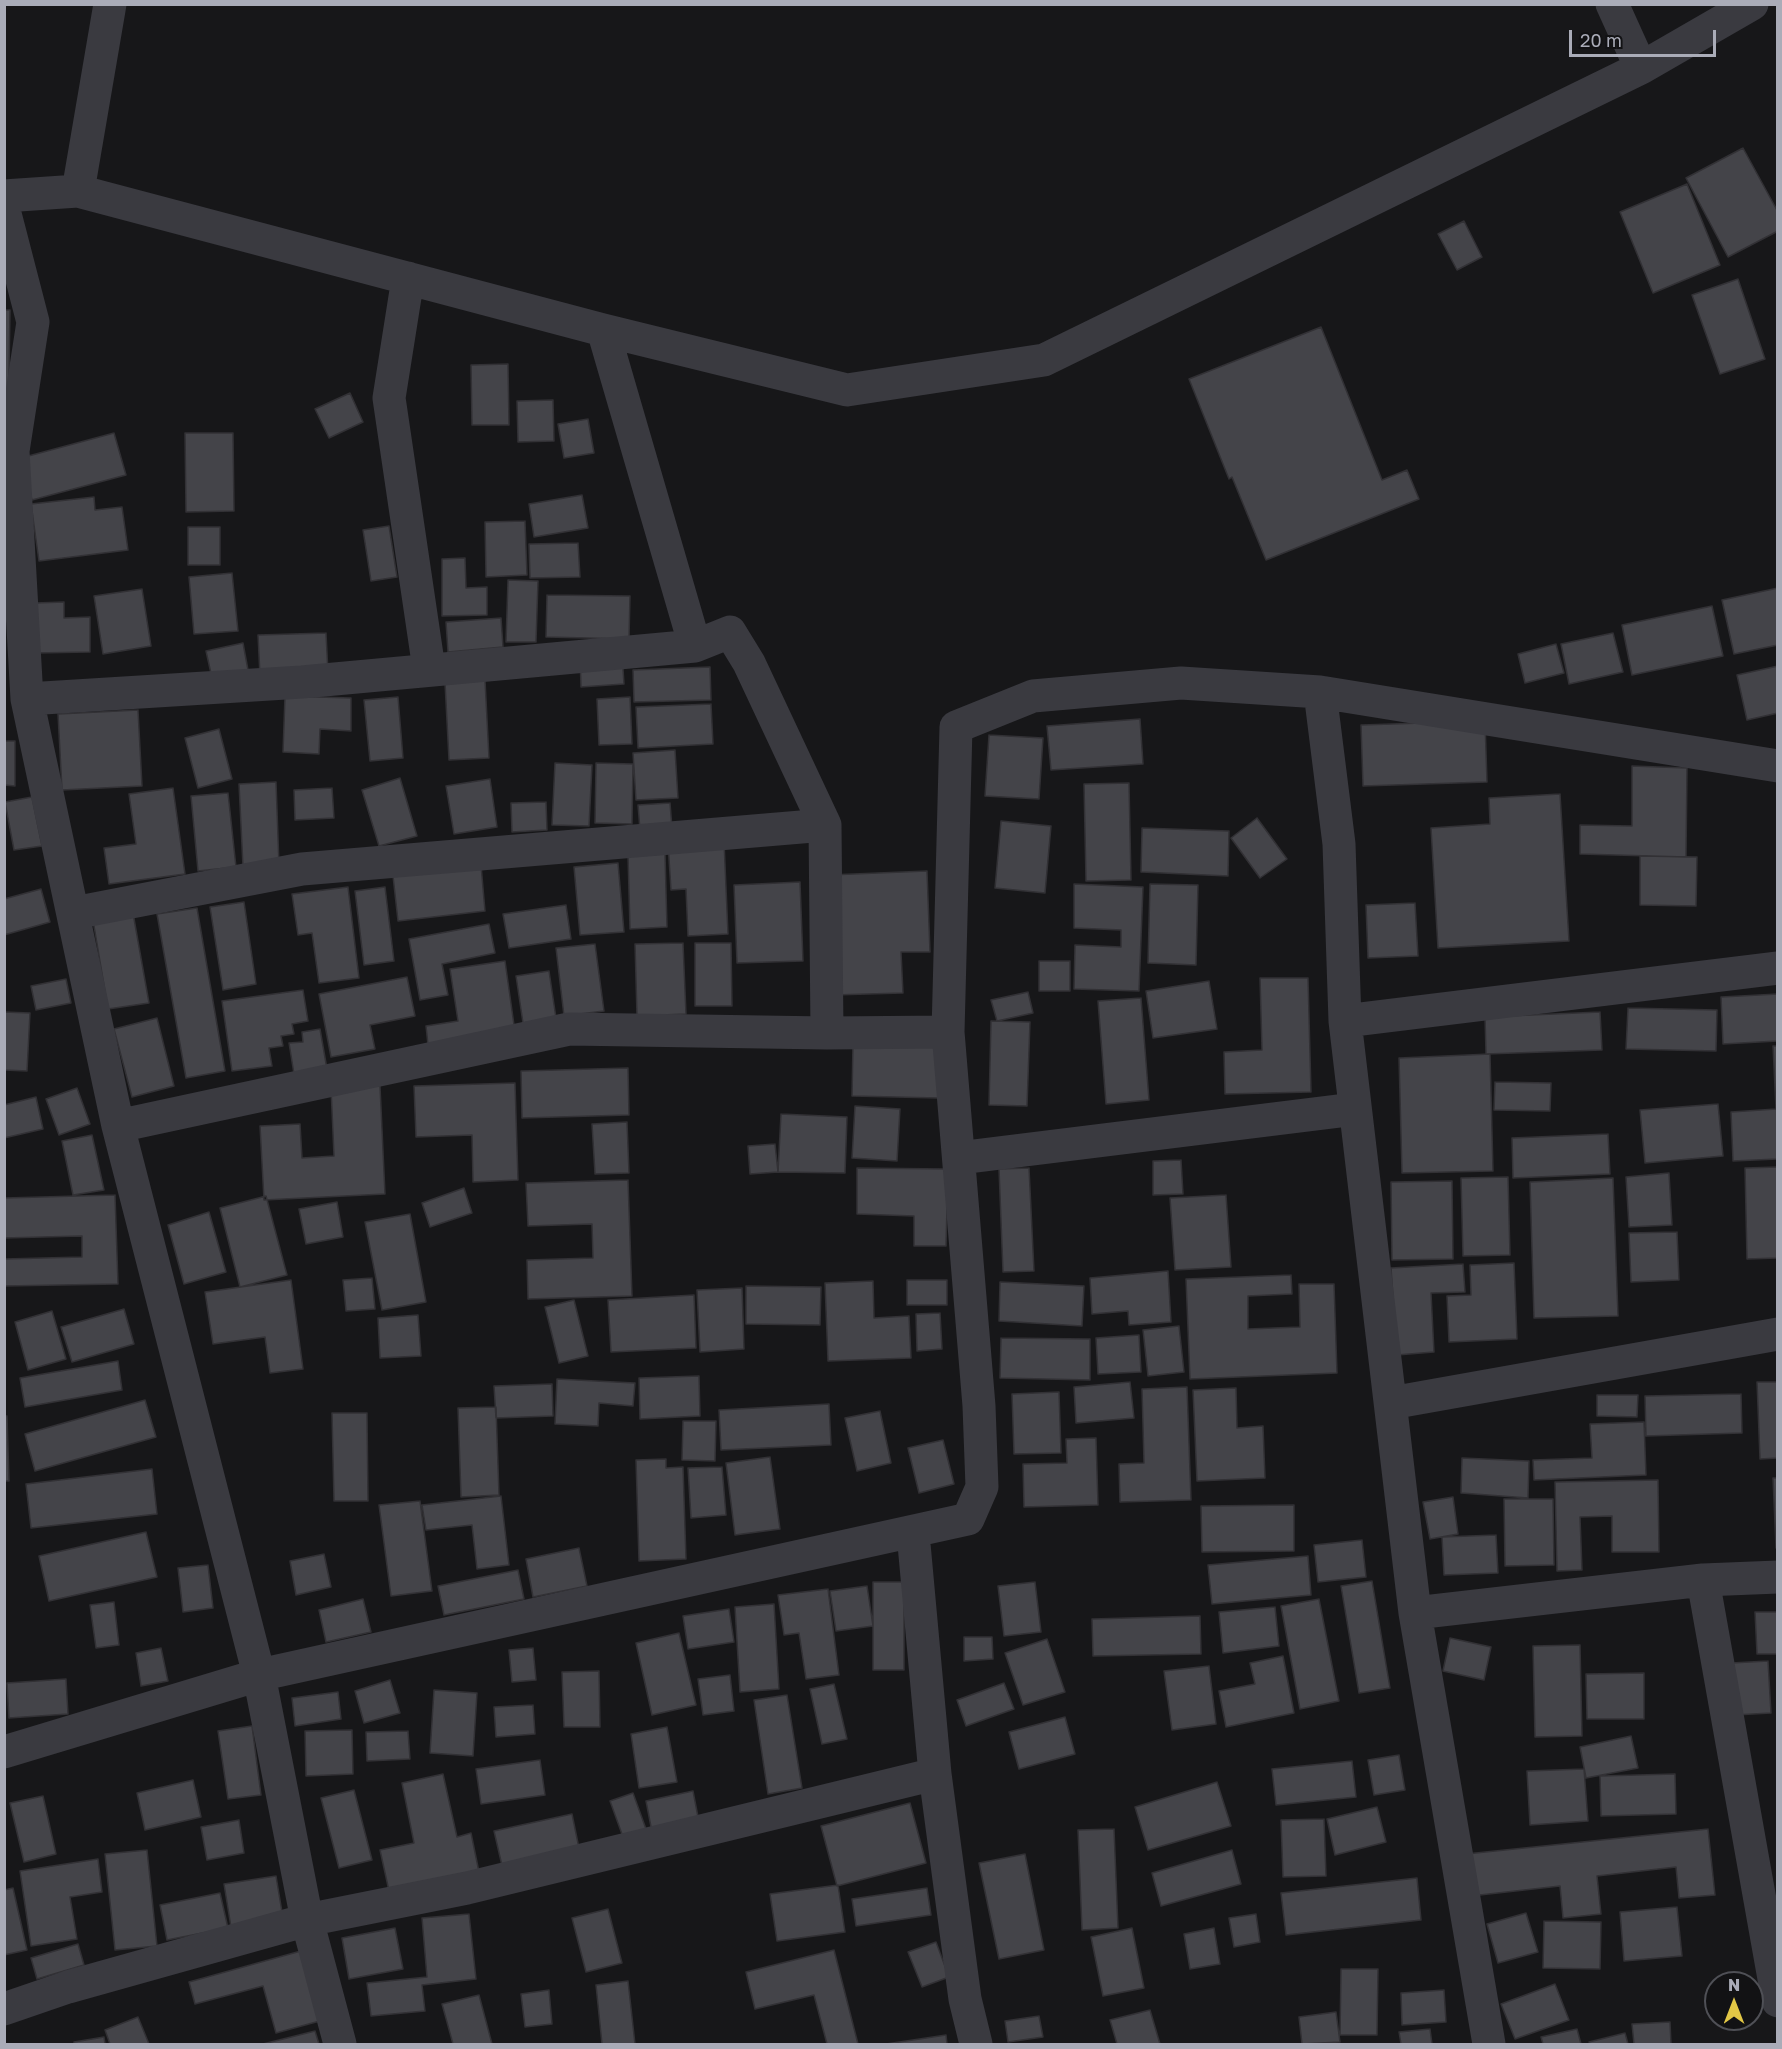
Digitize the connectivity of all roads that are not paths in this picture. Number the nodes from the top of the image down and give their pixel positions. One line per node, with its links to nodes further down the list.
1 (110, 4): 5 (street)
2 (1612, 4): 4 (street)
3 (1752, 4): 4 (street)
4 (1641, 68): 9 (street)
5 (78, 191): 6 (street); 8 (street)
6 (4, 196)
7 (4, 210): 10 (street)
8 (408, 278): 9 (street); 12 (street)
9 (603, 330): 11 (street)
10 (9, 452): 13 (street)
11 (695, 646): 12 (street); 16 (street)
12 (429, 669): 13 (street)
13 (19, 684): 17 (street)
14 (1320, 692): 15 (street); 19 (street); 20 (street)
15 (1778, 766)
16 (825, 825): 17 (street); 21 (street)
17 (74, 913): 23 (street)
18 (1778, 968): 19 (street)
19 (1345, 1021): 22 (street)
20 (948, 1032): 21 (street); 24 (street)
21 (827, 1033): 23 (street)
22 (1355, 1109): 24 (street); 26 (street)
23 (117, 1126): 31 (street)
24 (959, 1158): 27 (street)
25 (1778, 1334): 26 (street)
26 (1390, 1403): 30 (street)
27 (913, 1533): 31 (street); 33 (street)
28 (1778, 1577): 29 (street)
29 (1703, 1580): 30 (street); 35 (street)
30 (1415, 1613): 39 (street)
31 (259, 1675): 32 (street); 34 (street)
32 (4, 1752)
33 (935, 1774): 34 (street); 38 (street)
34 (308, 1920): 36 (street); 37 (street)
35 (1778, 2001)
36 (4, 2009)
37 (340, 2044)
38 (976, 2044)
39 (1488, 2044)

